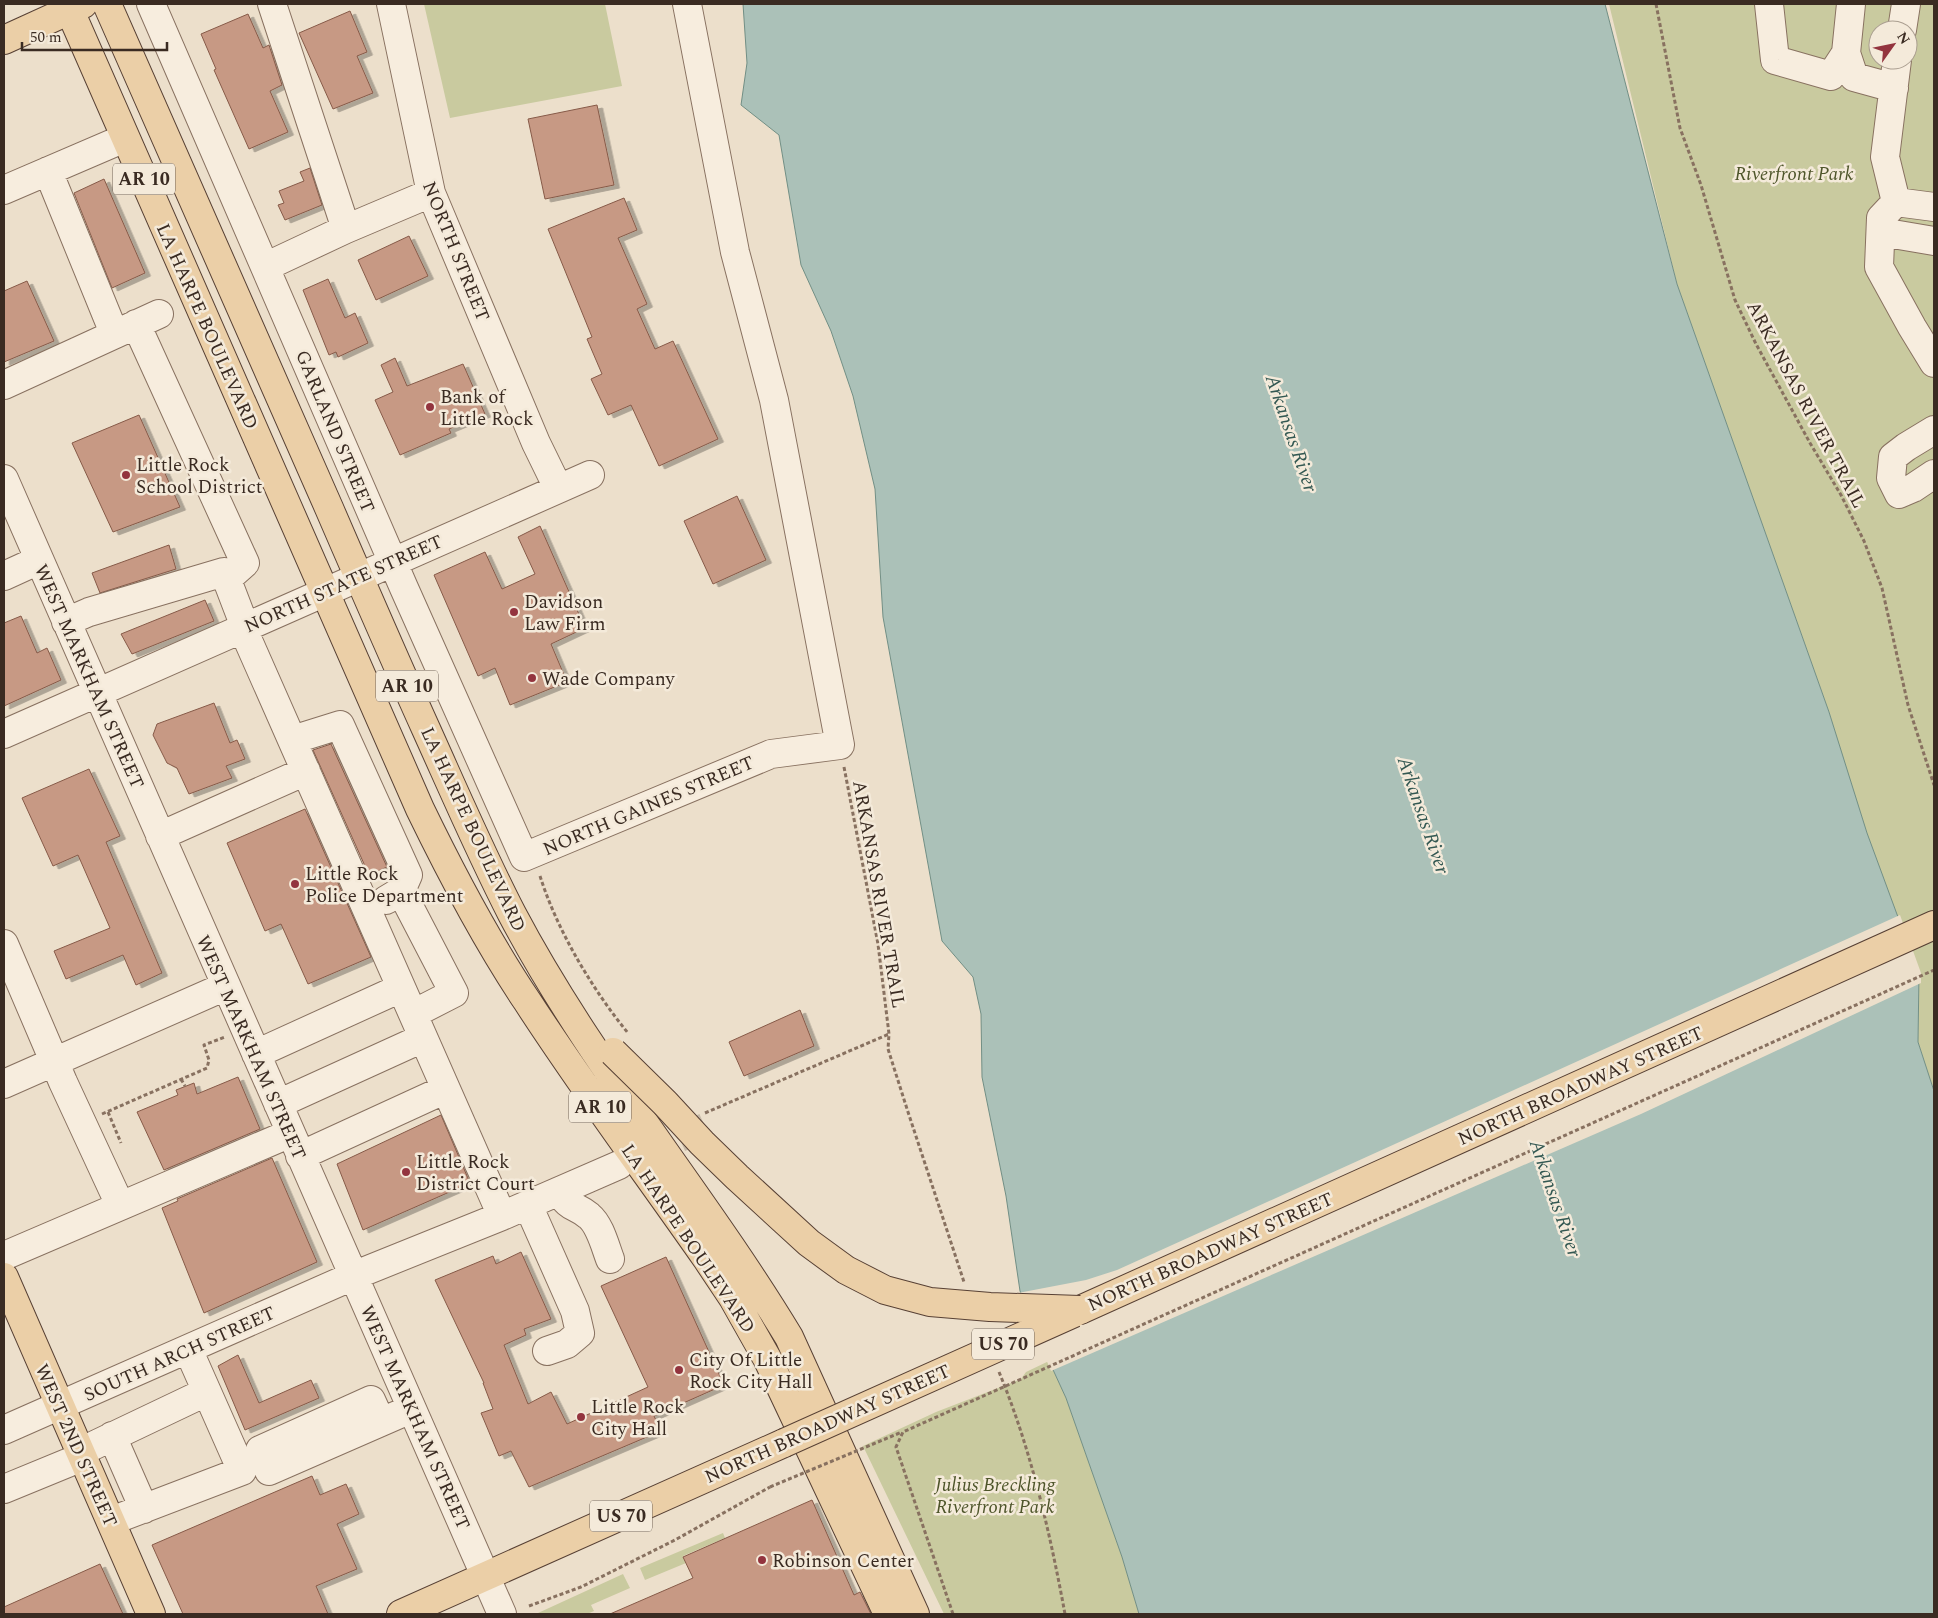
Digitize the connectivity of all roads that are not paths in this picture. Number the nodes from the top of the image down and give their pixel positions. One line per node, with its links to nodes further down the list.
1 (107, 4): 36 (main road, LA HARPE BOULEVARD / AR 10)
2 (152, 4): 24 (street, GARLAND STREET)
3 (272, 4): 21 (street)
4 (391, 4): 18 (street, NORTH STREET)
5 (688, 4): 47 (street, NORTH GAINES STREET)
6 (1769, 4): 12 (street)
7 (1851, 4): 12 (street)
8 (1906, 4): 10 (street)
9 (73, 6): 11 (main road); 15 (main road, LA HARPE BOULEVARD / AR 10)
10 (1904, 20)
11 (4, 40)
12 (1846, 53): 14 (street)
13 (1896, 70): 14 (street)
14 (1894, 88): 19 (street)
15 (125, 138): 16 (street); 38 (main road, LA HARPE BOULEVARD / AR 10)
16 (48, 171): 17 (street); 25 (street)
17 (6, 183)
18 (431, 193): 21 (street); 32 (street, NORTH STREET)
19 (1896, 202): 20 (street); 22 (street)
20 (1934, 207)
21 (346, 229): 24 (street)
22 (1881, 232): 23 (street); 26 (street)
23 (1934, 241)
24 (265, 267): 34 (street, GARLAND STREET)
25 (137, 324): 27 (street); 37 (street)
26 (1934, 362)
27 (4, 385)
28 (1934, 430): 30 (street)
29 (590, 474): 32 (street, NORTH STATE STREET)
30 (1934, 474)
31 (4, 479): 33 (street, WEST MARKHAM STREET)
32 (558, 488): 34 (street, NORTH STATE STREET)
33 (39, 560): 35 (street); 39 (street, WEST MARKHAM STREET)
34 (392, 561): 36 (street, NORTH STATE STREET); 47 (street, GARLAND STREET)
35 (4, 576)
36 (358, 576): 38 (street, NORTH STATE STREET); 45 (main road, LA HARPE BOULEVARD / AR 10)
37 (227, 579): 39 (street); 40 (street)
38 (325, 592): 40 (street, NORTH STATE STREET); 87 (main road, LA HARPE BOULEVARD / AR 10)
39 (66, 622): 41 (street, WEST MARKHAM STREET)
40 (244, 628): 41 (street, NORTH STATE STREET); 43 (street)
41 (97, 693): 42 (street, NORTH STATE STREET); 46 (street, WEST MARKHAM STREET)
42 (4, 734)
43 (292, 740): 44 (street); 48 (street)
44 (306, 771): 46 (street); 49 (street)
45 (456, 796): 70 (main road, bridge); 88 (main road, LA HARPE BOULEVARD / AR 10)
46 (160, 836): 52 (street, WEST MARKHAM STREET)
47 (528, 856)
48 (401, 892): 49 (street); 54 (street)
49 (367, 910): 53 (street)
50 (1934, 925): 70 (main road, NORTH BROADWAY STREET / US 70)
51 (4, 944): 56 (street)
52 (226, 986): 55 (street, WEST MARKHAM STREET); 56 (street)
53 (401, 988): 54 (street); 55 (street)
54 (418, 1026): 58 (street); 59 (street)
55 (256, 1054): 59 (street, WEST MARKHAM STREET)
56 (54, 1062): 57 (street); 63 (street)
57 (4, 1084)
58 (446, 1089): 60 (street); 65 (street)
59 (278, 1104): 60 (street, WEST MARKHAM STREET)
60 (295, 1144): 63 (street); 68 (street, WEST MARKHAM STREET)
61 (619, 1165): 62 (street, SOUTH ARCH STREET)
62 (559, 1191): 64 (street, SOUTH ARCH STREET); 67 (street)
63 (120, 1205): 66 (street)
64 (528, 1205): 65 (street, SOUTH ARCH STREET); 72 (street)
65 (502, 1216): 68 (street, SOUTH ARCH STREET)
66 (4, 1256)
67 (610, 1259)
68 (353, 1276): 71 (street, SOUTH ARCH STREET); 75 (street, WEST MARKHAM STREET)
69 (4, 1277): 74 (main road, WEST 2ND STREET)
70 (1080, 1310): 83 (main road, NORTH BROADWAY STREET / US 70, bridge)
71 (188, 1349): 73 (street); 74 (street, SOUTH ARCH STREET)
72 (547, 1351)
73 (206, 1392): 77 (street); 79 (street)
74 (60, 1405): 76 (street, SOUTH ARCH STREET); 78 (main road, WEST 2ND STREET)
75 (412, 1409): 79 (street); 83 (street, WEST MARKHAM STREET)
76 (4, 1430)
77 (112, 1436): 78 (street); 81 (street)
78 (81, 1454): 80 (street); 82 (main road, WEST 2ND STREET)
79 (242, 1471): 81 (street)
80 (4, 1489)
81 (144, 1508): 82 (street)
82 (111, 1522): 84 (main road, WEST 2ND STREET)
83 (486, 1576): 85 (main road, US 70); 86 (street, WEST MARKHAM STREET)
84 (151, 1614)
85 (401, 1614)
86 (502, 1614)
87 (888, 1614)
88 (915, 1614)

